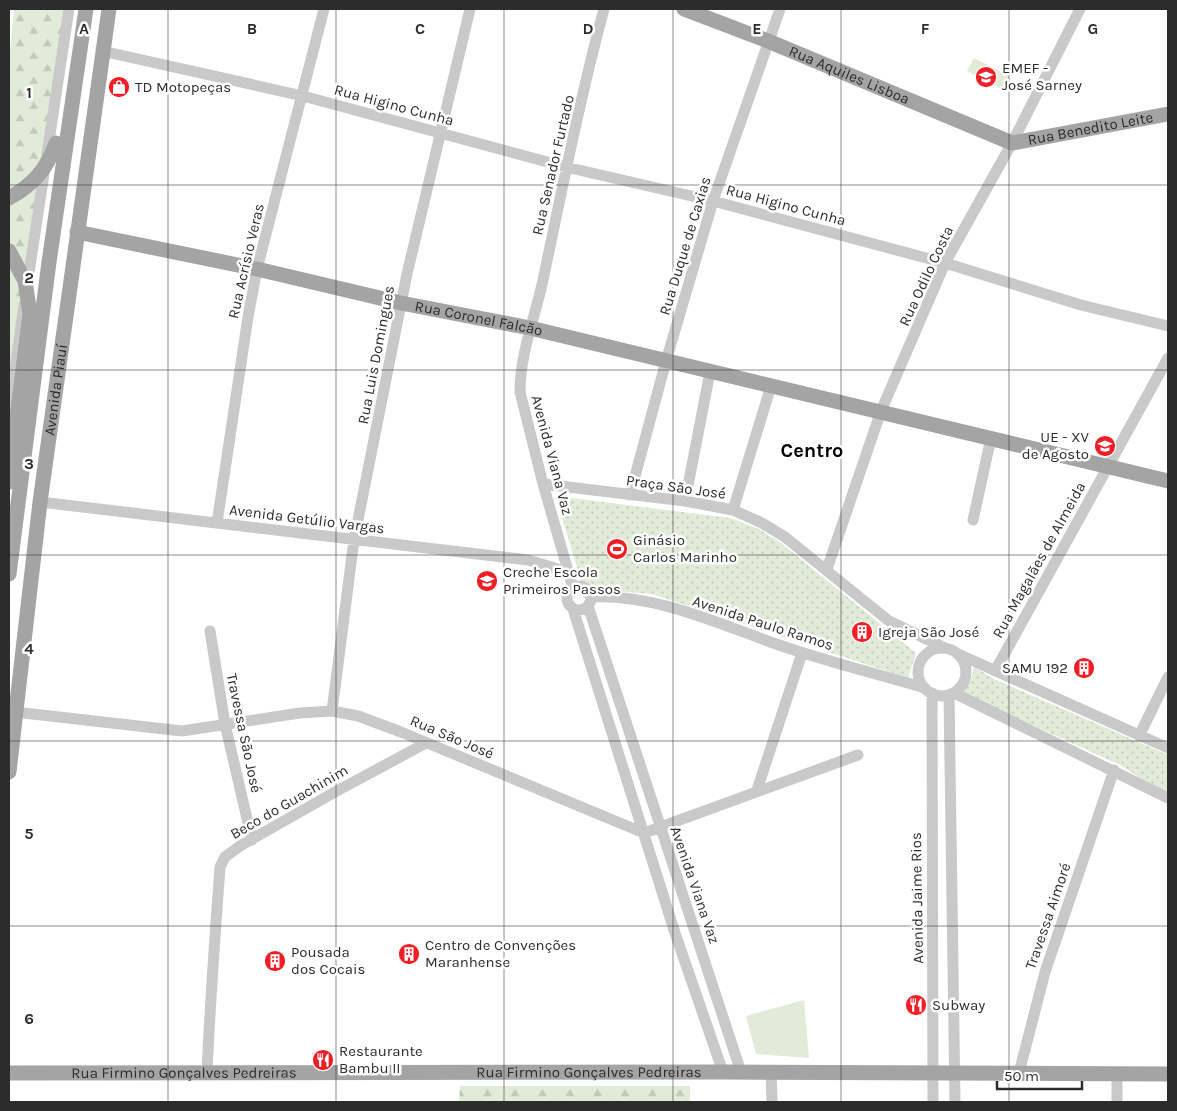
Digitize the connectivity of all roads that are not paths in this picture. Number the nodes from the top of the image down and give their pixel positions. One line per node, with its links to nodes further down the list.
1 (69, 9): 32 (street)
2 (76, 9): 18 (main road, bridge)
3 (86, 9): 46 (main road, Avenida Piauí)
4 (109, 9): 12 (main road, Avenida Piauí)
5 (324, 9): 13 (street, Rua Acrísio Veras)
6 (470, 9): 15 (street, Rua Luis Domingues)
7 (604, 9): 17 (street, Rua Senador Furtado)
8 (684, 9): 11 (main road, Rua Aquiles Lisboa)
9 (780, 9): 11 (street, Rua Duque de Caxias)
10 (1080, 9): 16 (street, Rua Odilo Costa)
11 (768, 41): 16 (main road, Rua Aquiles Lisboa); 19 (street, Rua Duque de Caxias)
12 (102, 51): 13 (street, Rua Higino Cunha); 20 (main road, Avenida Piauí)
13 (303, 96): 15 (street, Rua Higino Cunha); 23 (street, Rua Acrísio Veras)
14 (1168, 114): 16 (main road, Rua Benedito Leite)
15 (440, 132): 17 (street, Rua Higino Cunha); 24 (street, Rua Luis Domingues)
16 (1012, 143): 22 (street, Rua Odilo Costa)
17 (566, 167): 19 (street, Rua Higino Cunha); 26 (street, Rua Senador Furtado)
18 (9, 198)
19 (713, 202): 22 (street, Rua Higino Cunha); 28 (street, Rua Duque de Caxias)
20 (77, 232): 23 (main road, Rua Coronel Falcão); 40 (main road, Avenida Piauí)
21 (9, 251): 36 (main road, bridge)
22 (945, 263): 25 (street, Rua Higino Cunha); 31 (street, Rua Odilo Costa)
23 (257, 270): 24 (main road, Rua Coronel Falcão); 43 (street, Rua Acrísio Veras)
24 (400, 303): 26 (main road, Rua Coronel Falcão); 44 (street, Rua Luis Domingues)
25 (1168, 326)
26 (530, 328): 28 (main road, Rua Coronel Falcão); 37 (street, Avenida Viana Vaz)
27 (1168, 358): 34 (street, Rua Magalães de Almeida)
28 (666, 361): 29 (main road, Rua Coronel Falcão); 38 (street, Rua Duque de Caxias)
29 (710, 372): 30 (main road, Rua Coronel Falcão); 39 (street)
30 (771, 386): 31 (main road, Rua Coronel Falcão); 41 (street)
31 (881, 411): 33 (main road, Rua Coronel Falcão); 45 (street, Rua Odilo Costa)
32 (9, 412)
33 (991, 438): 34 (main road, Rua Coronel Falcão); 42 (street)
34 (1108, 467): 35 (main road, Rua Coronel Falcão); 55 (street, Rua Magalães de Almeida)
35 (1168, 481)
36 (9, 482)
37 (542, 484): 38 (street, Praça São José); 47 (street, Avenida Viana Vaz)
38 (630, 495): 39 (street, Praça São José)
39 (685, 501): 41 (street, Praça São José)
40 (40, 502): 43 (street, Avenida Getúlio Vargas); 61 (main road, Avenida Piauí)
41 (733, 510): 45 (street, Praça São José)
42 (973, 520)
43 (217, 523): 44 (street, Avenida Getúlio Vargas)
44 (354, 540): 47 (street, Avenida Getúlio Vargas); 60 (street, Rua Luis Domingues)
45 (827, 569): 52 (street, Praça São José)
46 (9, 572)
47 (568, 572): 48 (street, Avenida Viana Vaz)
48 (573, 588): 49 (street); 50 (street)
49 (589, 601): 50 (street); 53 (street, Avenida Paulo Ramos); 59 (street, Avenida Viana Vaz)
50 (573, 609): 62 (street, Avenida Viana Vaz)
51 (210, 631): 63 (street, Travessa São José)
52 (945, 648): 54 (street); 57 (street)
53 (802, 652): 57 (street, Avenida Paulo Ramos); 70 (street)
54 (958, 654): 55 (street); 58 (street)
55 (995, 671): 64 (street)
56 (1168, 676): 64 (street)
57 (928, 691): 58 (street); 73 (street, Avenida Jaime Rios)
58 (952, 694): 68 (street); 74 (street)
59 (622, 708): 62 (street); 72 (street, Avenida Viana Vaz)
60 (332, 711): 63 (street, Rua São José); 65 (street, Rua São José)
61 (16, 712): 63 (street, Rua São José); 69 (main road, Avenida Piauí)
62 (606, 712): 75 (street, Avenida Viana Vaz)
63 (224, 724): 76 (street, Travessa São José)
64 (1139, 736): 66 (street)
65 (426, 743): 75 (street, Rua São José); 76 (street, Beco do Guachinim)
66 (1168, 748)
67 (858, 755): 70 (street)
68 (1114, 770): 71 (street); 88 (street, Travessa Aimoré)
69 (9, 772)
70 (757, 790): 72 (street)
71 (1168, 798)
72 (659, 827): 75 (street); 77 (street, Avenida Viana Vaz)
73 (931, 827): 74 (street); 79 (street, Avenida Jaime Rios)
74 (951, 827): 80 (street)
75 (644, 833): 78 (street, Avenida Viana Vaz)
76 (252, 840): 81 (street, Beco do Guachinim)
77 (693, 926): 78 (street); 83 (street, Avenida Viana Vaz)
78 (674, 933): 82 (street, Avenida Viana Vaz)
79 (932, 952): 80 (street); 85 (street, Avenida Jaime Rios)
80 (953, 952): 86 (street)
81 (207, 1072): 82 (main road, Rua Firmino Gonçalves Pedreiras); 87 (main road, Rua Firmino Gonçalves Pedreiras)
82 (723, 1072): 83 (main road, Rua Firmino Gonçalves Pedreiras)
83 (741, 1072): 84 (main road, Rua Firmino Gonçalves Pedreiras)
84 (772, 1072): 85 (main road, Rua Firmino Gonçalves Pedreiras); 91 (street)
85 (933, 1072): 86 (main road, Rua Firmino Gonçalves Pedreiras); 92 (street, Avenida Jaime Rios)
86 (956, 1073): 88 (main road, Rua Firmino Gonçalves Pedreiras); 93 (street)
87 (9, 1074)
88 (1019, 1074): 89 (main road, Rua Firmino Gonçalves Pedreiras)
89 (1117, 1074): 90 (main road, Rua Firmino Gonçalves Pedreiras); 94 (street)
90 (1168, 1074)
91 (772, 1102)
92 (934, 1102)
93 (955, 1102)
94 (1117, 1102)

